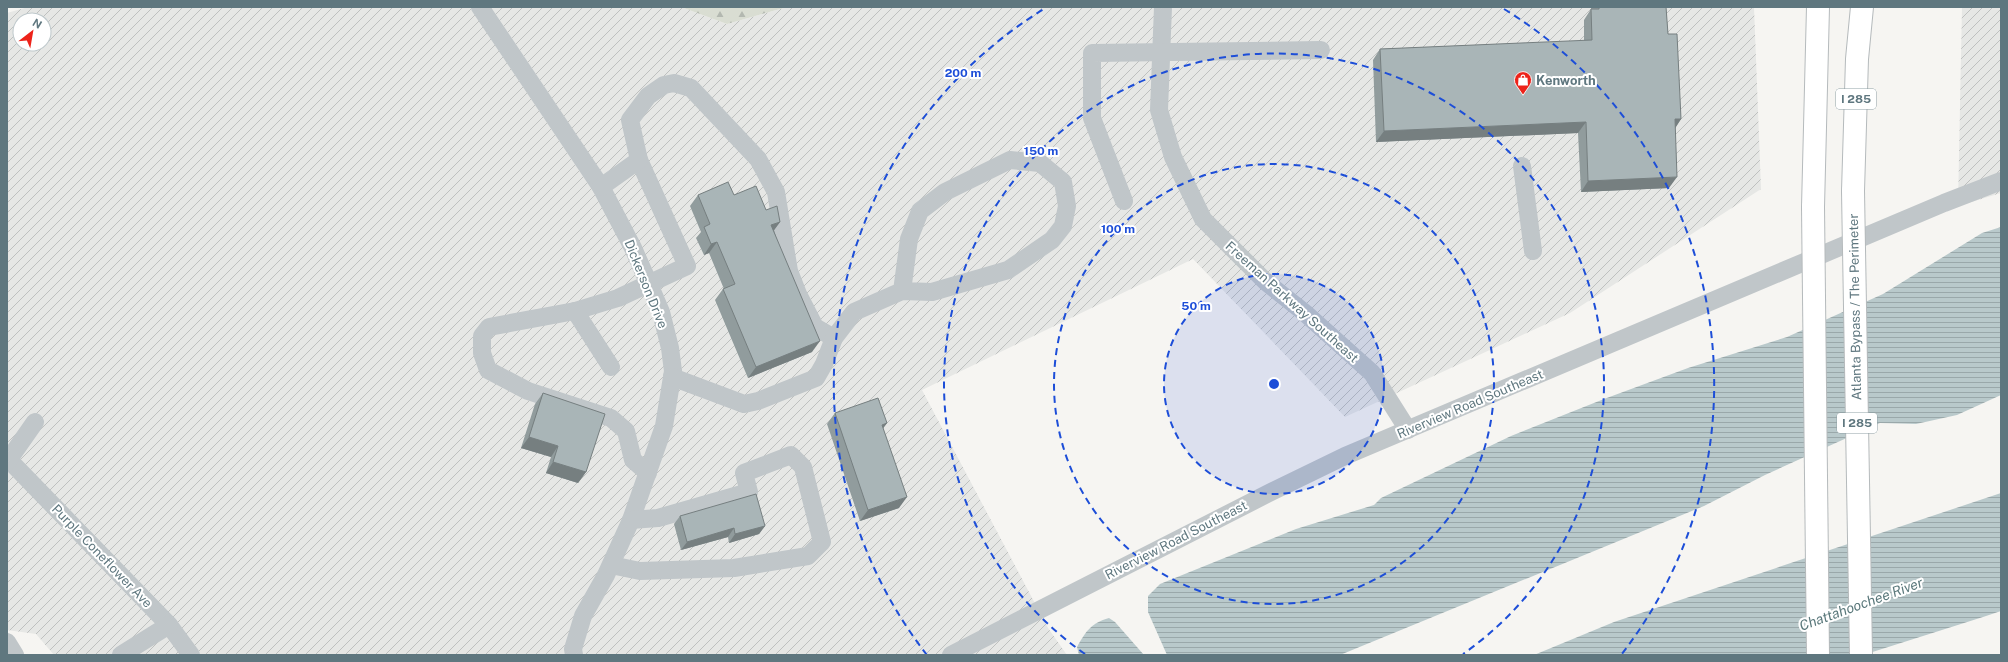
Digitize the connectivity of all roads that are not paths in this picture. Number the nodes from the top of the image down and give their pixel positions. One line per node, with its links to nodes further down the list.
1 (480, 7): 10 (street, Dickerson Drive)
2 (1163, 7): 6 (street, Freeman Parkway Southeast)
3 (1818, 7): 32 (highway, bridge)
4 (1862, 7): 33 (highway, Atlanta Bypass / The Perimeter / I 285, bridge)
5 (1321, 50): 6 (street)
6 (1162, 51): 11 (street); 20 (street, Freeman Parkway Southeast)
7 (639, 160): 10 (street); 13 (street); 16 (street)
8 (1522, 166): 12 (street)
9 (2001, 181): 20 (street, Riverview Road Southeast)
10 (601, 187): 13 (street, Dickerson Drive)
11 (1124, 201)
12 (1533, 251)
13 (649, 284): 15 (street); 18 (street, Dickerson Drive)
14 (902, 291): 14 (street); 16 (street)
15 (574, 310): 17 (street); 22 (street)
16 (834, 338): 18 (street)
17 (611, 367)
18 (672, 377): 22 (street, Dickerson Drive)
19 (35, 422): 21 (street)
20 (1408, 430): 31 (street, Riverview Road Southeast)
21 (8, 461): 25 (street, Purple Coneflower Ave)
22 (648, 473): 23 (street, Dickerson Drive)
23 (631, 520): 24 (street, Dickerson Drive); 24 (street)
24 (611, 564): 30 (street, Dickerson Drive)
25 (169, 625): 28 (street); 29 (street, Purple Coneflower Ave)
26 (7, 642): 27 (street)
27 (15, 655)
28 (121, 655)
29 (191, 655)
30 (574, 655)
31 (951, 655)
32 (1818, 655)
33 (1861, 655)

